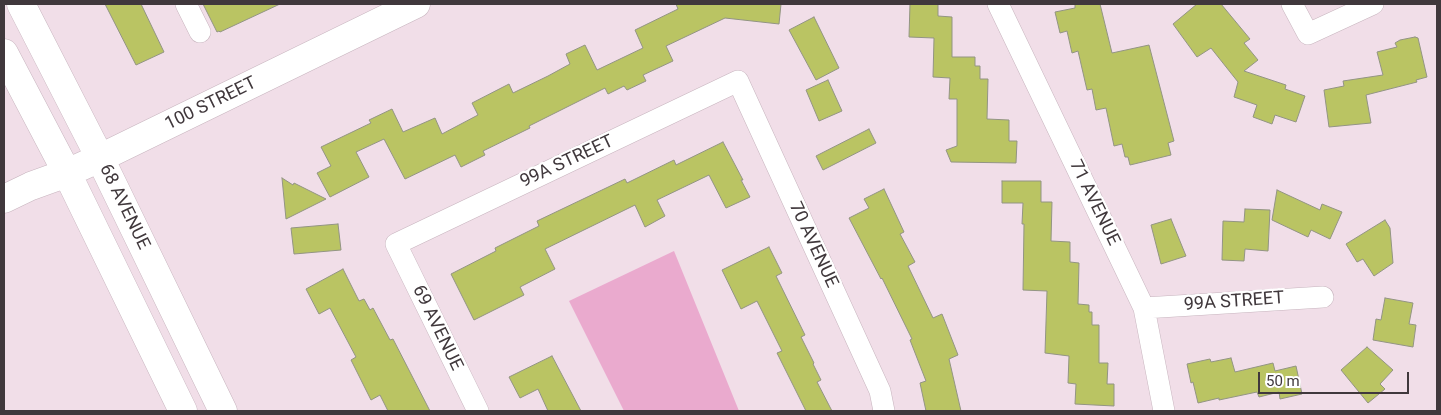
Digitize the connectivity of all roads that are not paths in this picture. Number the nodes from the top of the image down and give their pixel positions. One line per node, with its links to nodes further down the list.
1 (21, 4): 10 (main road, 68 AVENUE)
2 (186, 4): 7 (street)
3 (998, 4): 15 (street, 71 AVENUE)
4 (1292, 4): 5 (street)
5 (1373, 4)
6 (399, 7): 10 (main road, 100 STREET)
7 (200, 32)
8 (4, 53): 11 (main road, 68 AVENUE)
9 (738, 81): 13 (street, 99A STREET); 19 (street, 70 AVENUE)
10 (100, 158): 11 (main road, 100 STREET); 17 (main road, 68 AVENUE)
11 (67, 173): 12 (main road, 100 STREET); 16 (main road, 68 AVENUE)
12 (4, 199)
13 (396, 244): 18 (street, 69 AVENUE)
14 (1323, 297): 15 (street, 99A STREET)
15 (1144, 308): 20 (street, 71 AVENUE)
16 (183, 411)
17 (223, 411)
18 (478, 411)
19 (884, 411)
20 (1164, 411)

